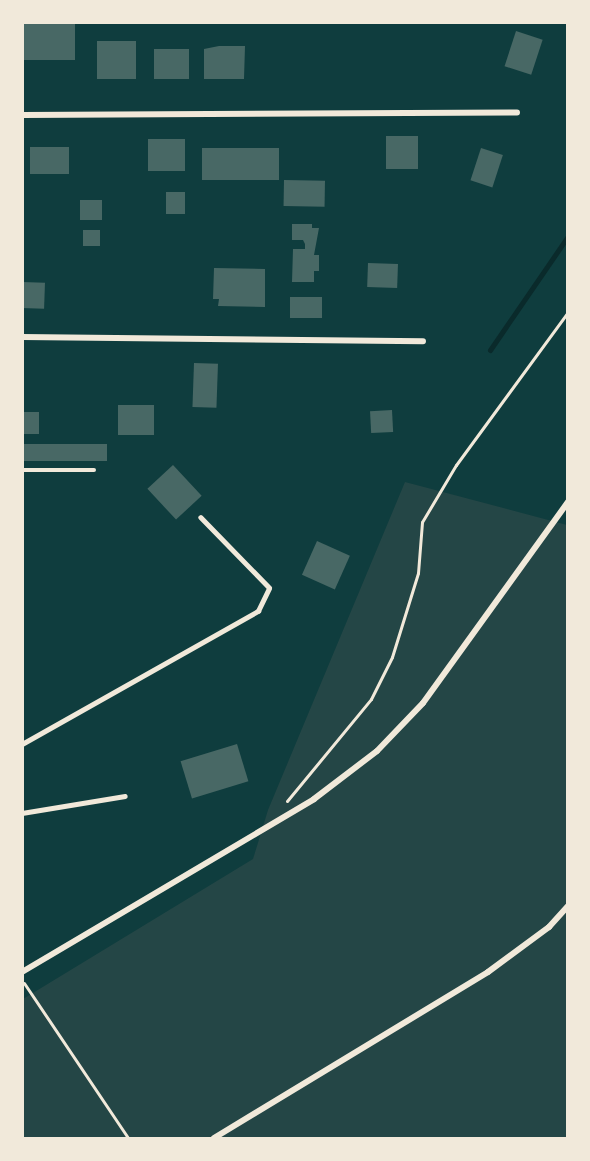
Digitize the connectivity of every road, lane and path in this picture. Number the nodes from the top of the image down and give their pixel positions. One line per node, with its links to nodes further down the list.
1 (517, 112): 2 (street)
2 (22, 115)
3 (567, 312): 13 (path)
4 (22, 337): 5 (street)
5 (423, 341)
6 (22, 470): 7 (lane)
7 (94, 470)
8 (567, 502): 13 (street)
9 (201, 518): 10 (lane)
10 (22, 744)
11 (125, 796): 12 (lane)
12 (22, 813)
13 (276, 820): 15 (street)
14 (567, 906): 18 (street)
15 (22, 972)
16 (22, 981): 17 (path)
17 (128, 1138)
18 (214, 1138)

